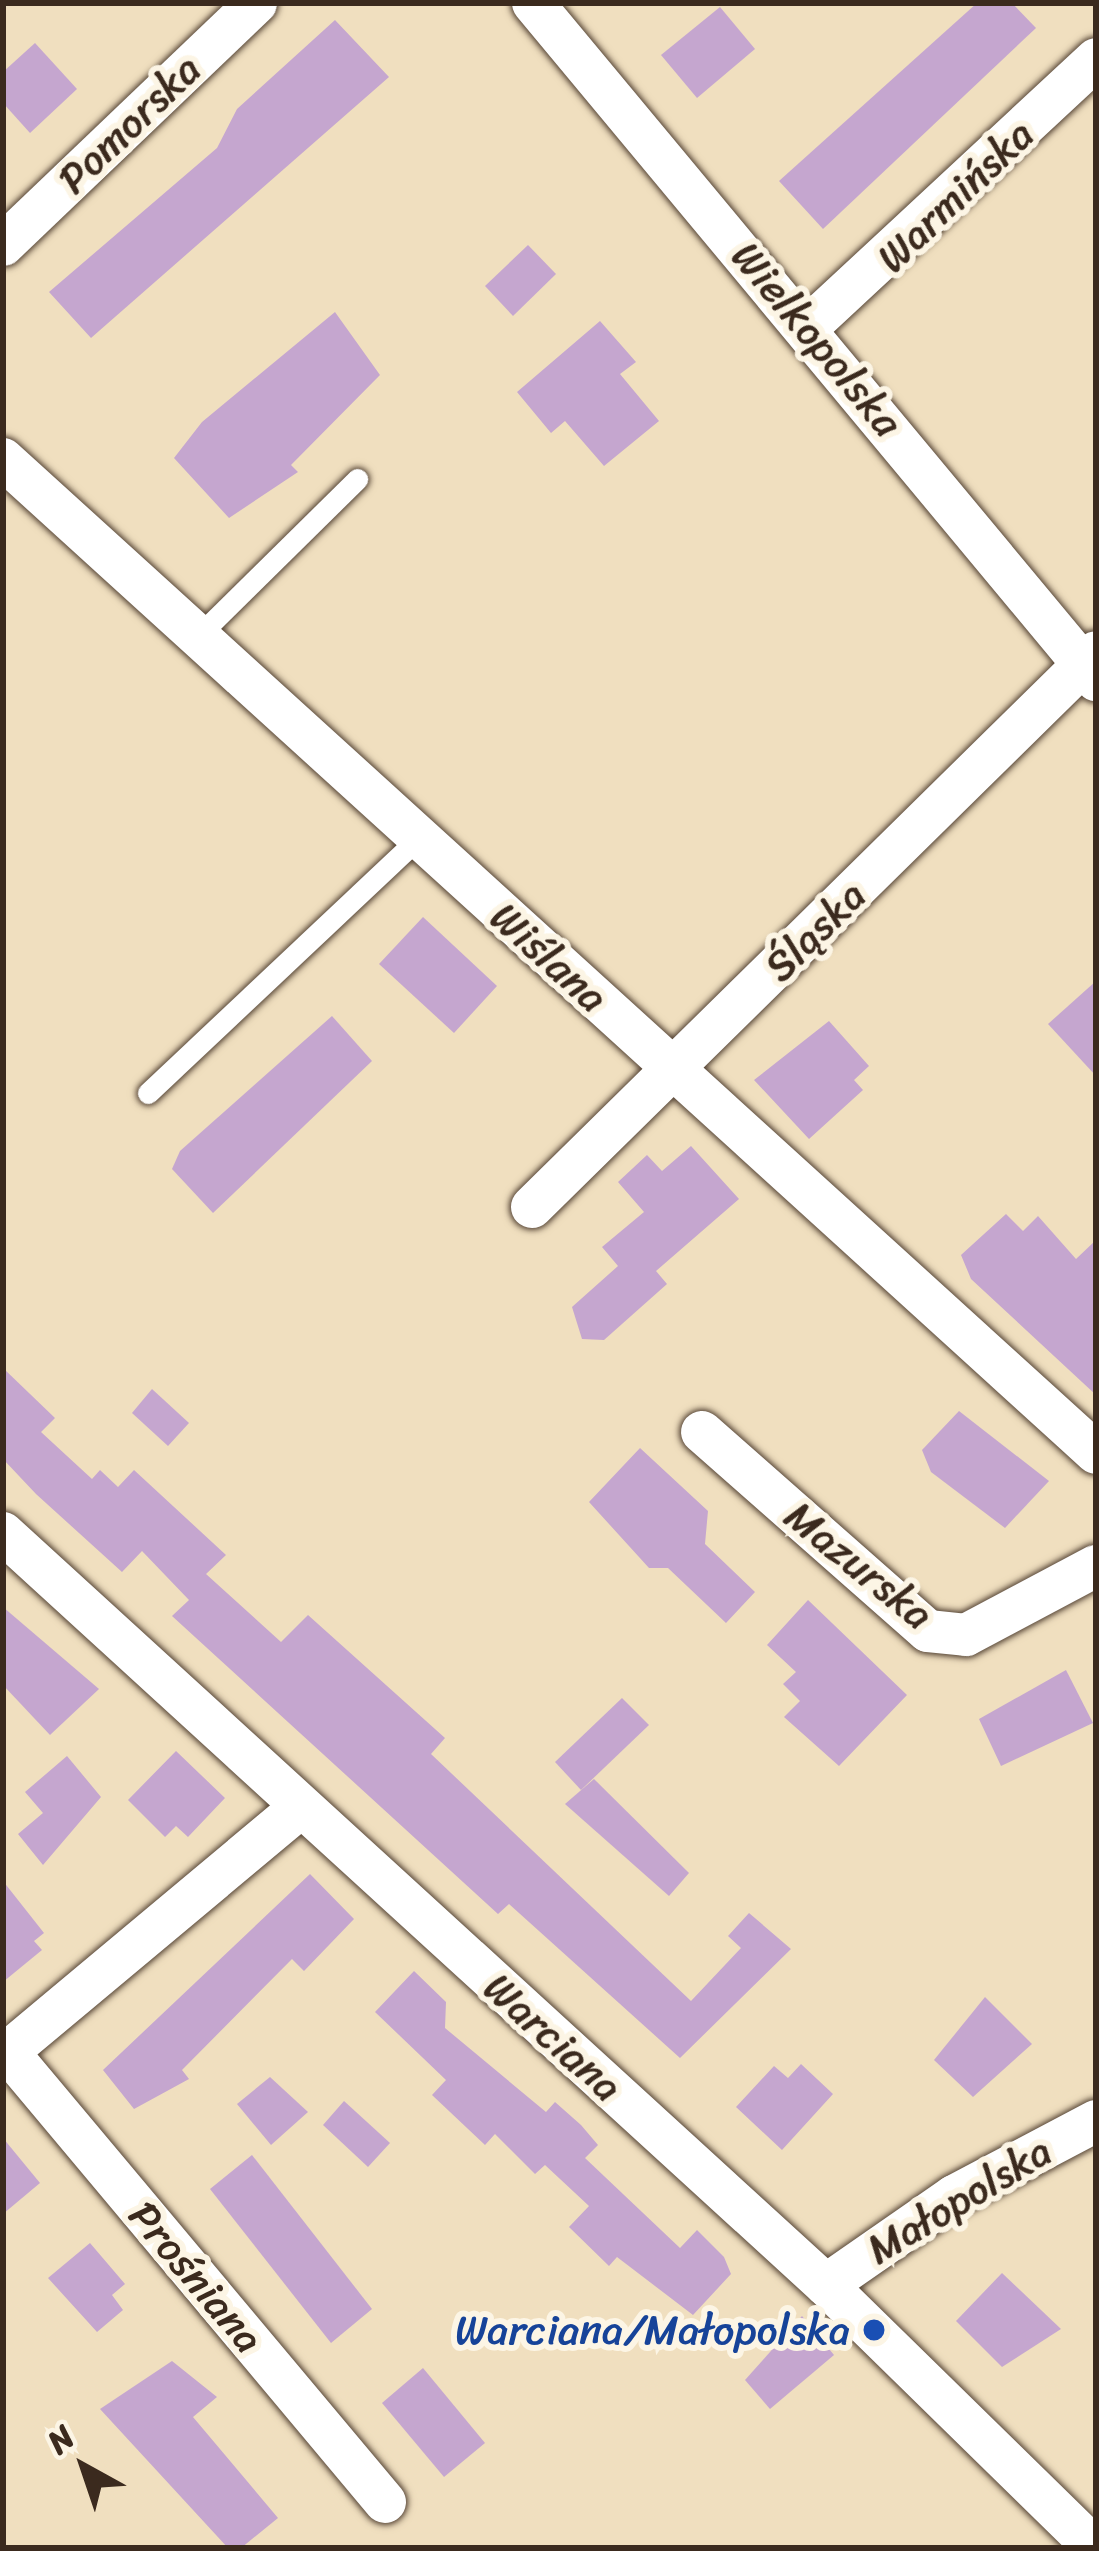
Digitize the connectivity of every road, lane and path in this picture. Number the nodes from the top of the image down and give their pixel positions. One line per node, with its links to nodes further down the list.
1 (256, 3): 4 (street, Pomorska)
2 (532, 3): 5 (street, Wielkopolska)
3 (1096, 59): 5 (street, Warmińska)
4 (3, 245)
5 (809, 326): 9 (street, Wielkopolska)
6 (3, 459): 8 (street, Wiślana)
7 (357, 479): 8 (lane)
8 (196, 637): 10 (street, Wiślana)
9 (1092, 666): 11 (street, Śląska)
10 (419, 838): 11 (street, Wiślana); 12 (lane)
11 (675, 1071): 13 (street, Śląska); 15 (street, Wiślana)
12 (148, 1093)
13 (532, 1208)
14 (702, 1432): 17 (street, Mazurska)
15 (1096, 1453)
16 (3, 1533): 18 (street, Warciana)
17 (1096, 1566)
18 (301, 1807): 19 (street, Prośniana); 21 (street, Warciana)
19 (5, 2054): 22 (street, Prośniana)
20 (1096, 2121): 21 (street, Małopolska)
21 (826, 2285): 23 (street, Warciana)
22 (385, 2502)
23 (1095, 2548)

